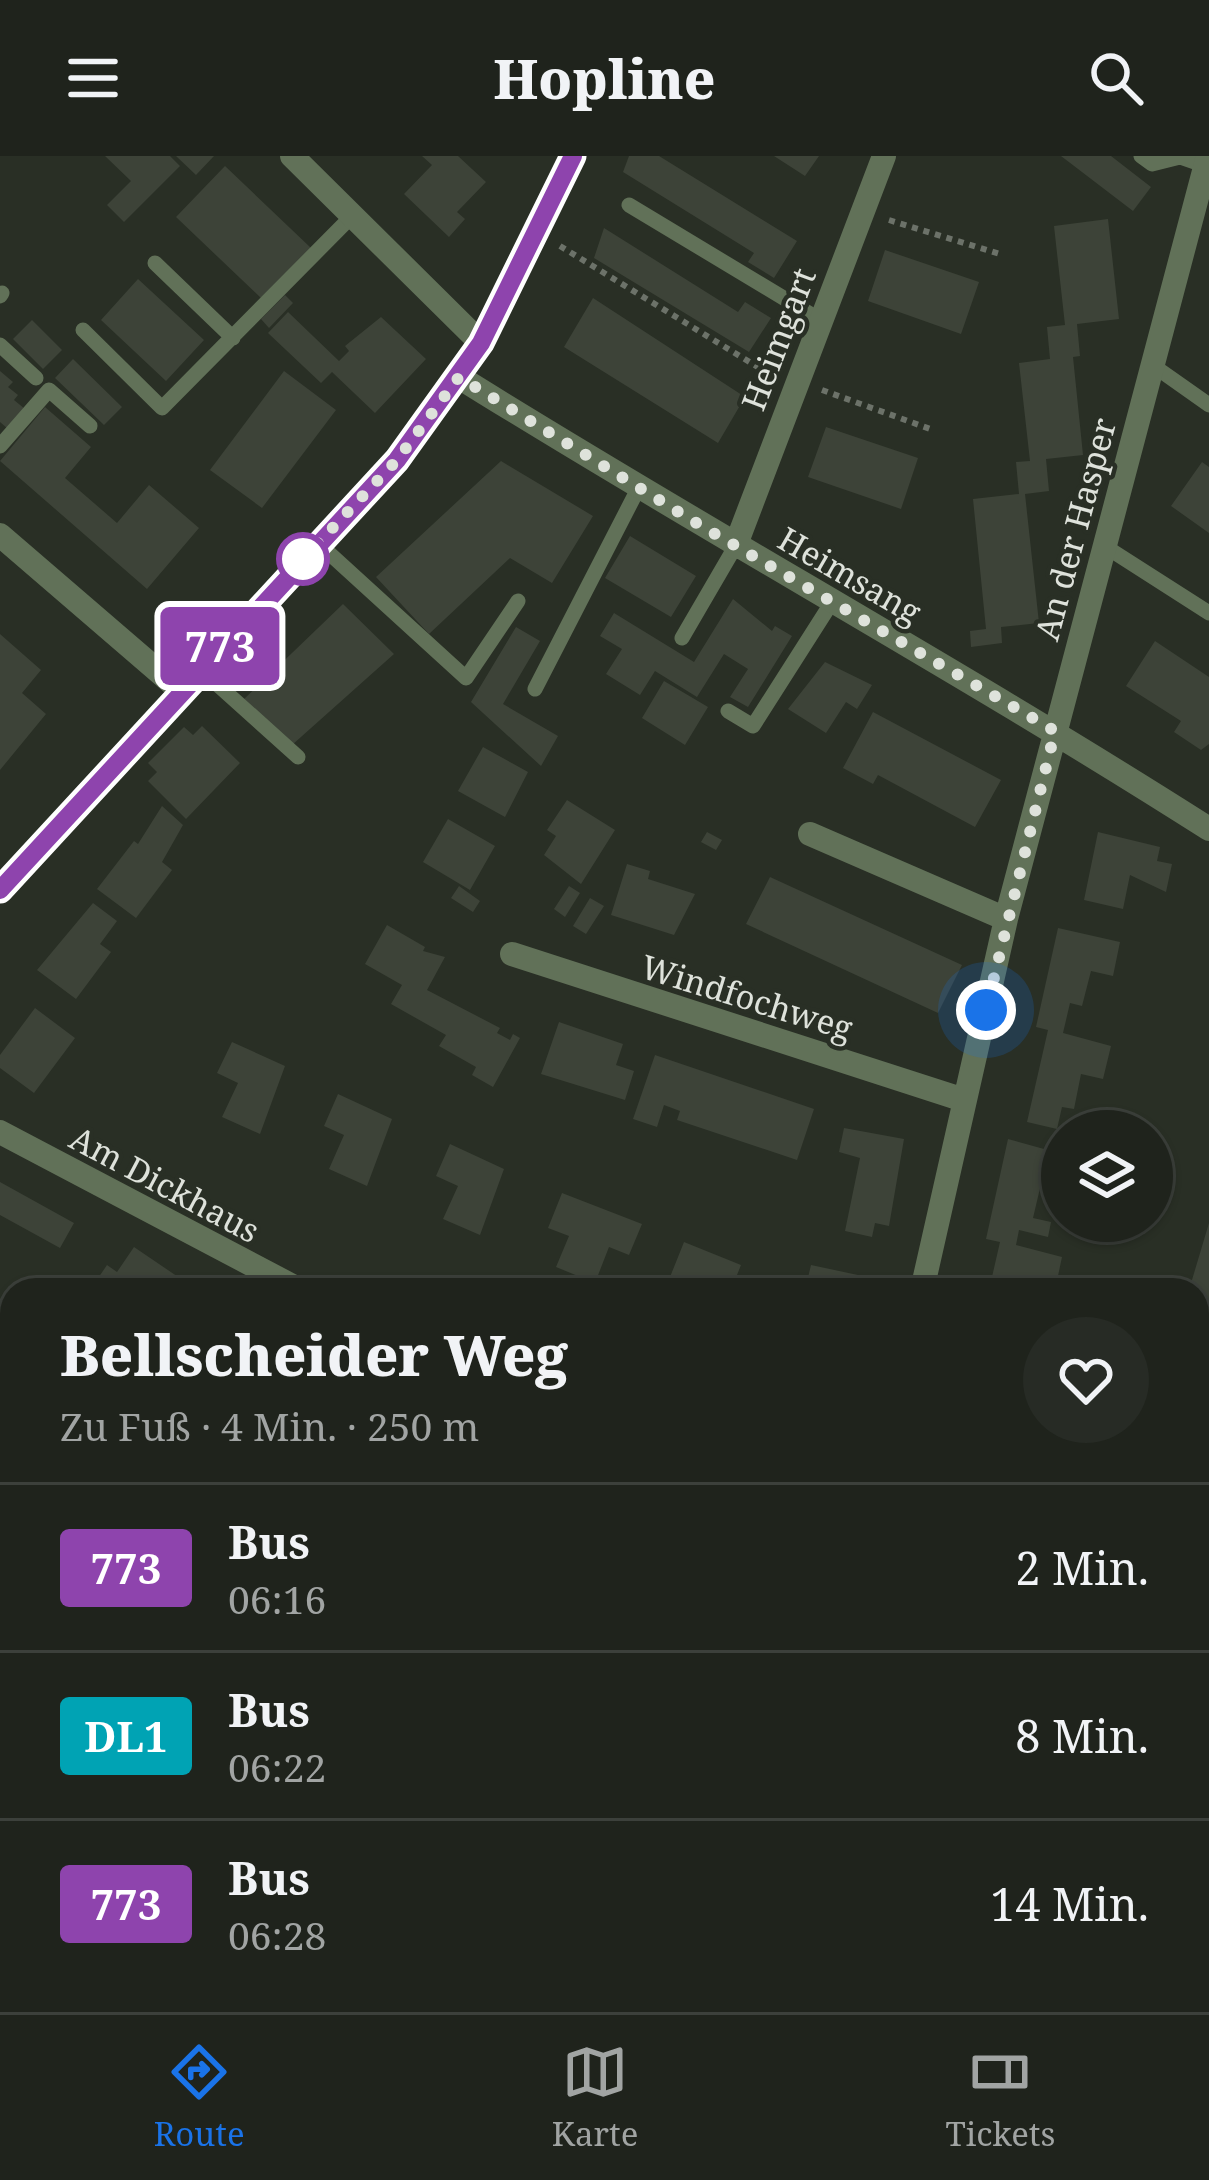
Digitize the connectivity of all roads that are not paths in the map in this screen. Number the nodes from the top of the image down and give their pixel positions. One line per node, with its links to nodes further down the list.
1 (292, 156): 7 (street)
2 (573, 156): 12 (street)
3 (884, 156): 9 (street, Heimgart)
4 (1141, 156): 5 (lane)
5 (1206, 171): 14 (street, An der Hasper)
6 (629, 205): 9 (lane)
7 (353, 215): 11 (lane); 12 (street)
8 (155, 263): 11 (lane)
9 (820, 320): 23 (street, Heimgart)
10 (82, 330): 11 (lane)
11 (233, 338)
12 (481, 343): 15 (street)
13 (0, 345): 16 (lane)
14 (1151, 364): 17 (lane); 24 (street, An der Hasper)
15 (459, 377): 20 (street, Heimsang); 22 (street)
16 (37, 378)
17 (1209, 405)
18 (90, 426): 19 (lane)
19 (0, 446)
20 (638, 489): 23 (street, Heimsang); 30 (lane)
21 (0, 535): 31 (street)
22 (318, 543): 25 (lane); 29 (street)
23 (735, 547): 26 (street, Heimsang); 28 (lane)
24 (1106, 547): 27 (lane); 33 (street, An der Hasper)
25 (518, 601)
26 (832, 602): 32 (lane); 33 (street, Heimsang)
27 (1209, 613)
28 (682, 638)
29 (200, 668): 31 (street); 34 (lane)
30 (535, 689)
31 (179, 690): 37 (street)
32 (728, 711)
33 (1055, 731): 35 (street, Heimsang); 38 (street, An der Hasper)
34 (298, 757)
35 (1209, 829)
36 (810, 834): 38 (street)
37 (0, 890)
38 (1006, 920): 40 (street, An der Hasper)
39 (512, 954): 40 (street, Windfochweg)
40 (964, 1100): 43 (street, An der Hasper)
41 (0, 1132): 42 (street, Am Dickhaus)
42 (246, 1278)
43 (925, 1278)

